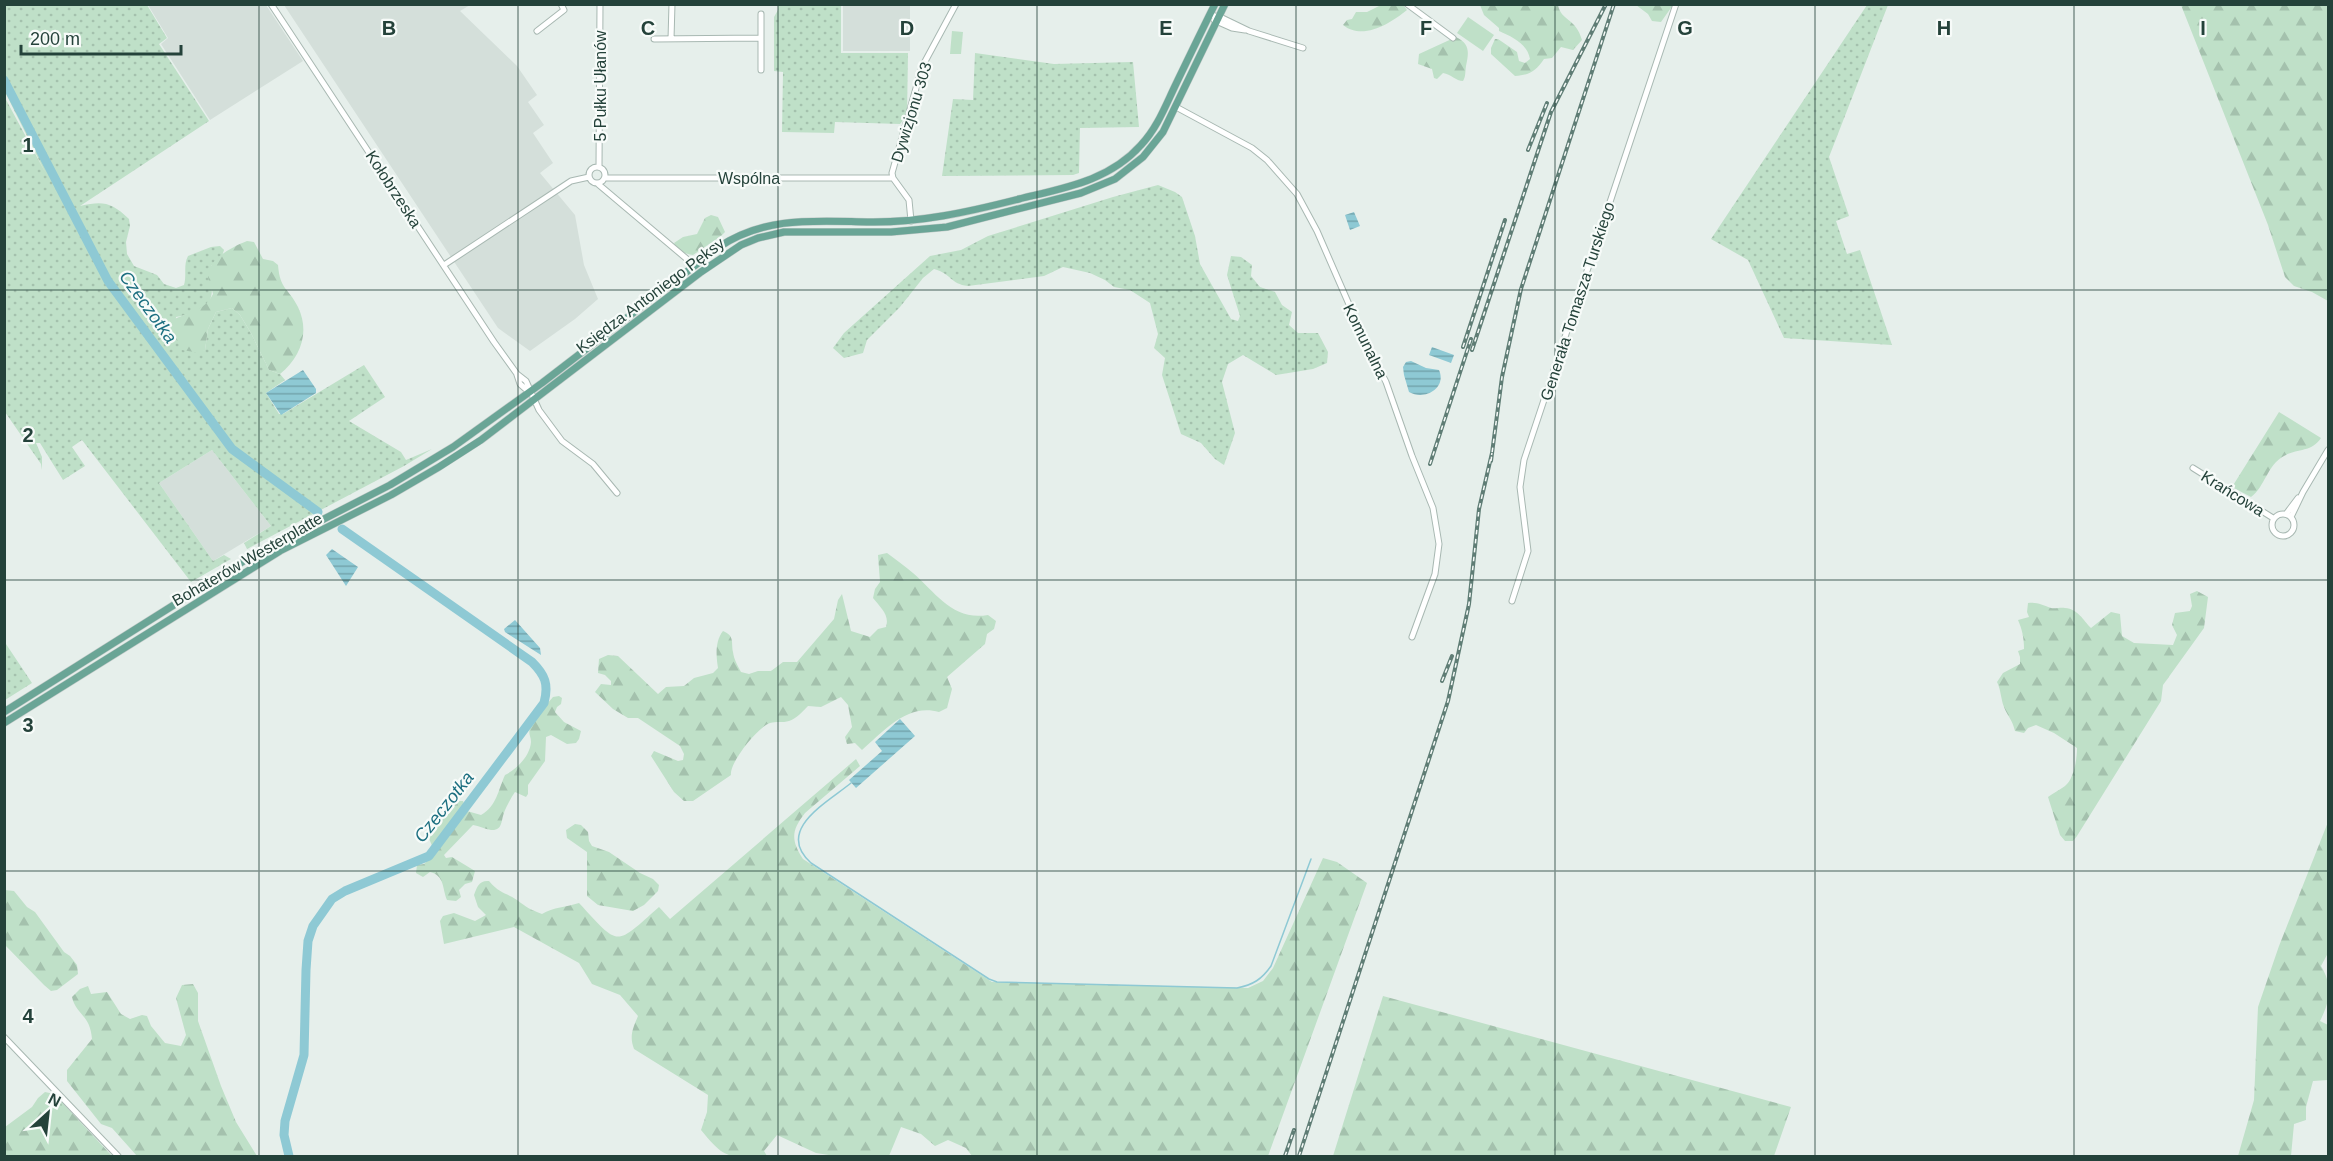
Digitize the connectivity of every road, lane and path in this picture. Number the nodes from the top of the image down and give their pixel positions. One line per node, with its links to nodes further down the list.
1 (272, 4): 28 (street, Kołobrzeska)
2 (561, 4): 13 (street)
3 (600, 4): 21 (street, 5 Pułku Ułanów)
4 (672, 4): 17 (street)
5 (956, 4): 24 (street, Dywizjonu 303)
6 (1215, 4): 11 (main road, Księdza Antoniego Pęksy)
7 (1225, 4): 12 (main road, Księdza Antoniego Pęksy)
8 (1407, 4): 15 (street)
9 (1676, 4): 36 (street, Generała Tomasza Turskiego)
10 (761, 14): 14 (street)
11 (1210, 15): 12 (street); 26 (main road, Księdza Antoniego Pęksy)
12 (1218, 20): 18 (street); 20 (main road, Księdza Antoniego Pęksy)
13 (537, 31)
14 (761, 38): 17 (street); 19 (street)
15 (1454, 38)
16 (654, 39): 17 (street)
17 (671, 39)
18 (1304, 48)
19 (761, 70)
20 (1176, 107): 30 (main road, Księdza Antoniego Pęksy); 37 (street, Komunalna)
21 (599, 167): 22 (street); 23 (street)
22 (589, 177): 25 (street); 28 (street)
23 (605, 178): 24 (street, Wspólna); 25 (street)
24 (893, 178): 26 (street, Dywizjonu 303)
25 (598, 184): 27 (street)
26 (911, 221): 27 (main road, Księdza Antoniego Pęksy)
27 (694, 265): 29 (main road, Księdza Antoniego Pęksy)
28 (444, 266): 29 (street, Kołobrzeska)
29 (529, 392): 30 (street, Kołobrzeska); 38 (main road, Bohaterów Westerplatte)
30 (534, 401): 33 (street, Kołobrzeska); 39 (main road, Bohaterów Westerplatte)
31 (2328, 450): 34 (street, Krańcowa)
32 (2193, 468): 35 (street, Krańcowa)
33 (617, 493)
34 (2289, 516): 35 (street); 35 (street)
35 (2273, 518)
36 (1512, 601)
37 (1412, 637)
38 (4, 712)
39 (4, 723)
40 (4, 1037): 41 (street)
41 (118, 1156)

